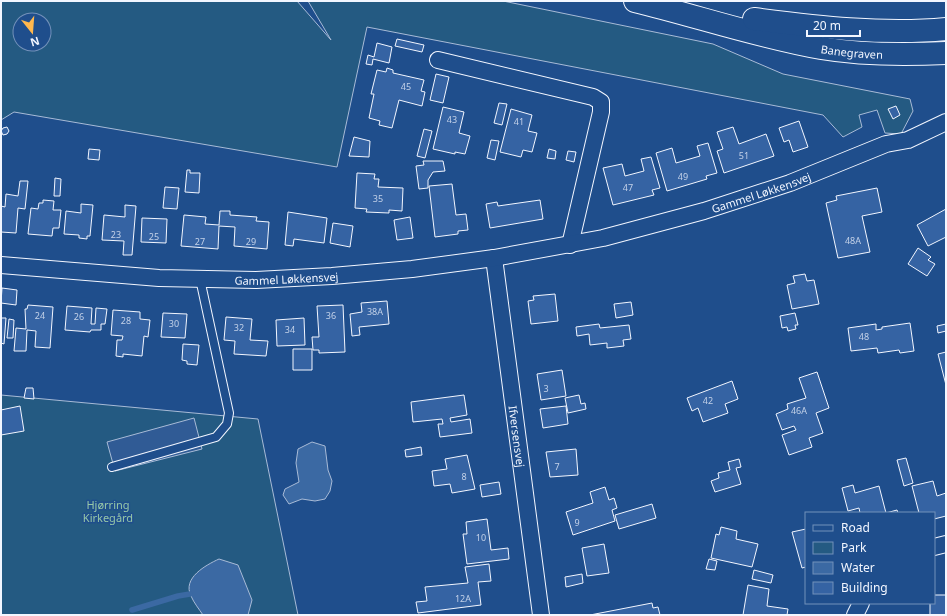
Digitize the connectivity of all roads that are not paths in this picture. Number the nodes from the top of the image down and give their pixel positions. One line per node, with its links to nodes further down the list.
1 (635, 1): 2 (main road, Banegraven)
2 (667, 8): 3 (main road, Banegraven); 4 (main road, Banegraven)
3 (946, 29)
4 (946, 53)
5 (438, 60): 7 (street)
6 (946, 122): 7 (street, Gammel Løkkensvej)
7 (570, 244): 8 (street, Gammel Løkkensvej)
8 (494, 258): 10 (street, Gammel Løkkensvej); 15 (street, Ifversensvej)
9 (1, 265): 10 (street, Gammel Løkkensvej)
10 (200, 279): 11 (lane)
11 (112, 466)
12 (946, 544): 13 (street)
13 (935, 547)
14 (860, 604): 16 (street)
15 (541, 615)
16 (855, 615)

